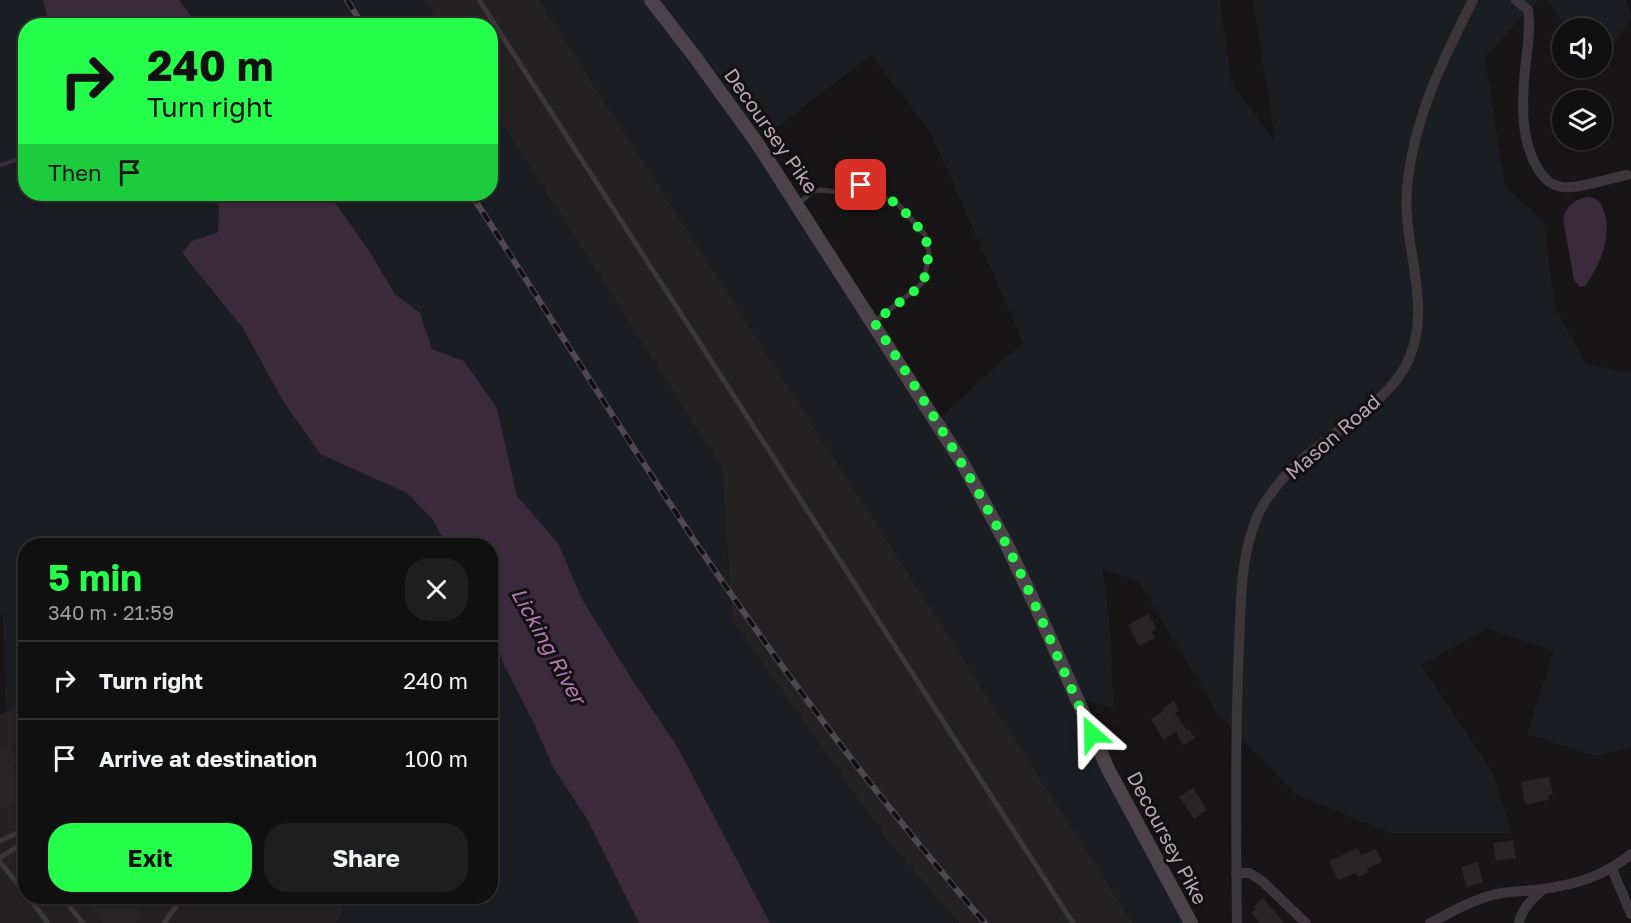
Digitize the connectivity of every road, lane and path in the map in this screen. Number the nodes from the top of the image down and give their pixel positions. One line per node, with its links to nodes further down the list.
1 (479, 0): 5 (lane)
2 (651, 0): 8 (main road, Decoursey Pike)
3 (1473, 0): 17 (street, Mason Road)
4 (1516, 0): 7 (street)
5 (491, 18)
6 (498, 30): 27 (lane)
7 (1627, 175)
8 (798, 204): 9 (main road, Decoursey Pike); 9 (lane)
9 (874, 322): 28 (main road, Decoursey Pike)
10 (18, 833): 11 (lane)
11 (0, 841)
12 (18, 846): 14 (lane)
13 (1631, 854): 16 (street)
14 (0, 858)
15 (0, 862): 18 (lane)
16 (1612, 869): 19 (street); 23 (street)
17 (1236, 873): 29 (street, Mason Road); 30 (street)
18 (18, 884)
19 (1543, 890): 31 (street); 32 (street)
20 (34, 904): 24 (lane)
21 (68, 904): 25 (lane)
22 (178, 904): 26 (lane)
23 (1631, 914)
24 (48, 923)
25 (83, 923)
26 (164, 923)
27 (1073, 923)
28 (1191, 923)
29 (1237, 923)
30 (1306, 923)
31 (1430, 923)
32 (1520, 923)

